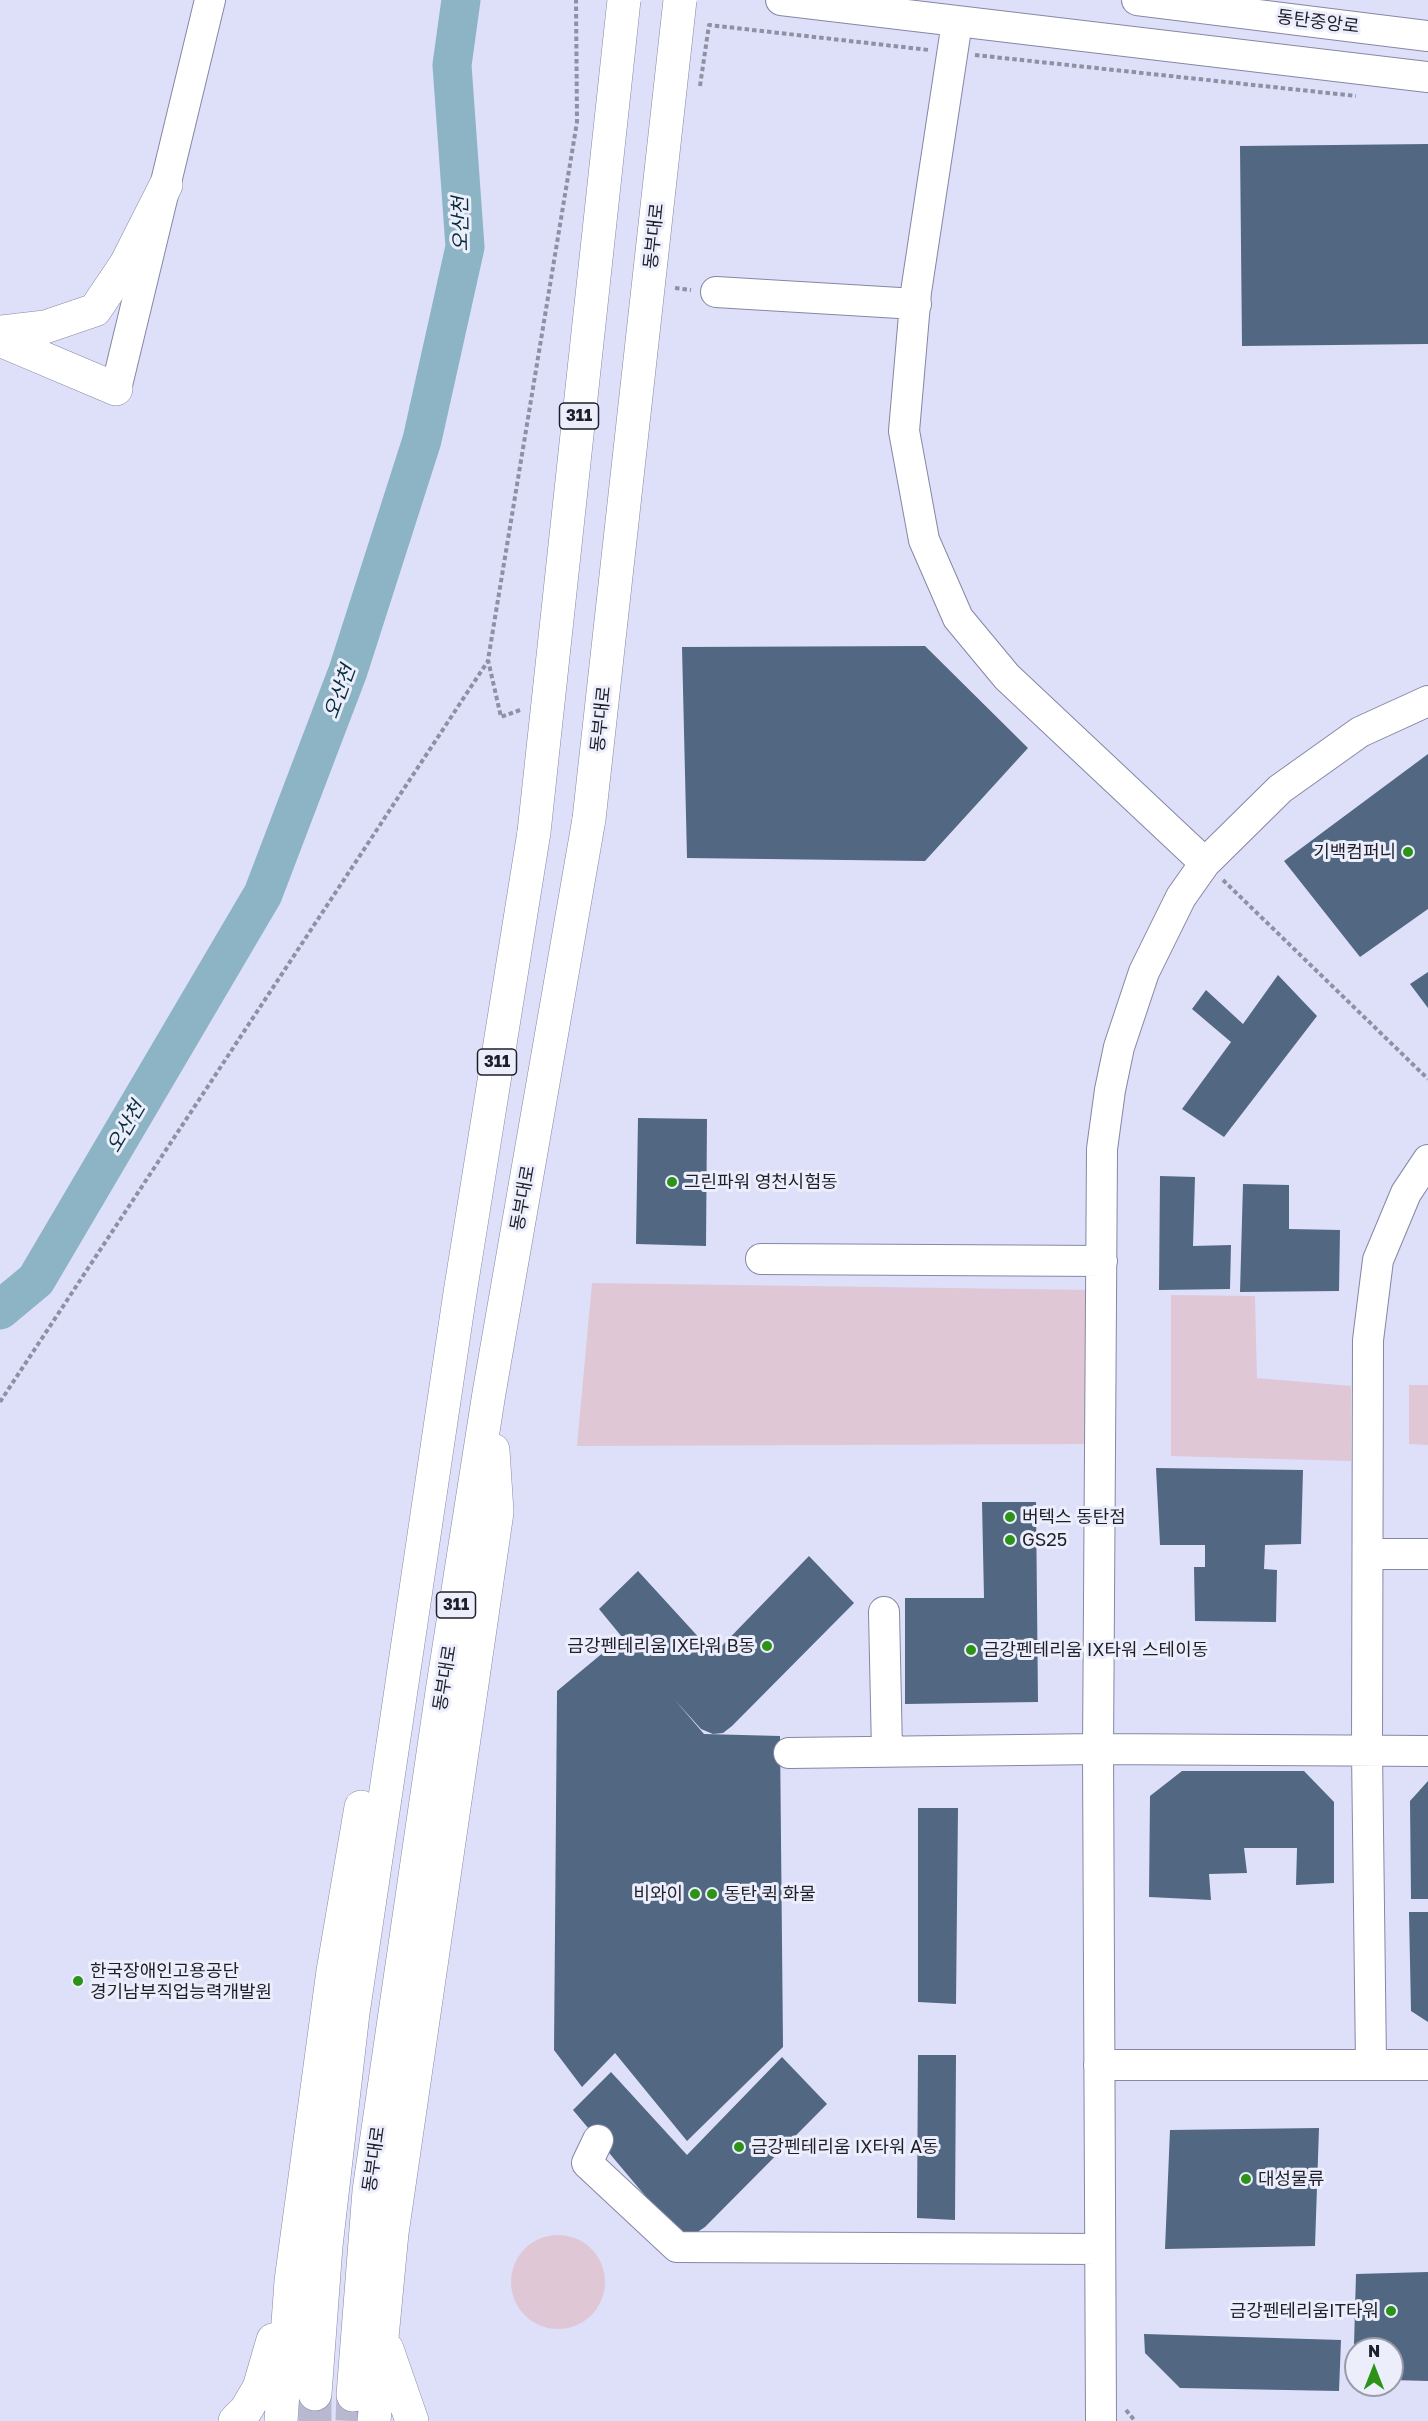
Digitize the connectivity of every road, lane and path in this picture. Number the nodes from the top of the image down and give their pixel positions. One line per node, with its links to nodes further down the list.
1 (210, 0): 13 (street)
2 (576, 0): 19 (path)
3 (624, 0): 27 (highway, 동부대로 / 311, bridge)
4 (680, 0): 28 (highway, 동부대로 / 311, bridge)
5 (781, 0): 7 (street)
6 (1137, 0): 8 (street, 동탄중앙로)
7 (957, 22): 9 (street); 10 (street)
8 (1428, 36)
9 (953, 52): 11 (path); 12 (path); 15 (street)
10 (1428, 77)
11 (699, 93)
12 (1357, 97)
13 (166, 185): 16 (highway); 18 (street)
14 (716, 292): 15 (street)
15 (916, 304): 22 (street)
16 (0, 332)
17 (0, 340): 18 (highway)
18 (116, 389)
19 (488, 660): 21 (path); 29 (path)
20 (1428, 701): 22 (street)
21 (522, 709)
22 (1205, 862): 23 (path); 26 (street)
23 (1428, 1079)
24 (1428, 1160): 30 (street)
25 (761, 1259): 26 (street)
26 (1102, 1261): 33 (street)
27 (460, 1293): 43 (highway); 45 (highway, 동부대로 / 311)
28 (489, 1393): 44 (highway); 46 (highway, 동부대로 / 311)
29 (0, 1402)
30 (1368, 1554): 31 (street); 35 (street)
31 (1428, 1554)
32 (884, 1612): 34 (street)
33 (1098, 1749): 34 (street); 35 (street); 39 (street)
34 (887, 1751): 37 (street)
35 (1367, 1751): 36 (street); 38 (street)
36 (1428, 1751)
37 (789, 1753)
38 (1371, 2064): 39 (street); 40 (street)
39 (1099, 2065): 42 (street)
40 (1428, 2065)
41 (598, 2140): 42 (street)
42 (1100, 2249): 47 (street)
43 (291, 2281): 48 (highway); 49 (highway)
44 (383, 2339): 50 (highway); 51 (highway)
45 (315, 2394)
46 (353, 2395)
47 (1113, 2416): 52 (path)
48 (235, 2421)
49 (281, 2421)
50 (374, 2421)
51 (412, 2421)
52 (1135, 2421)

